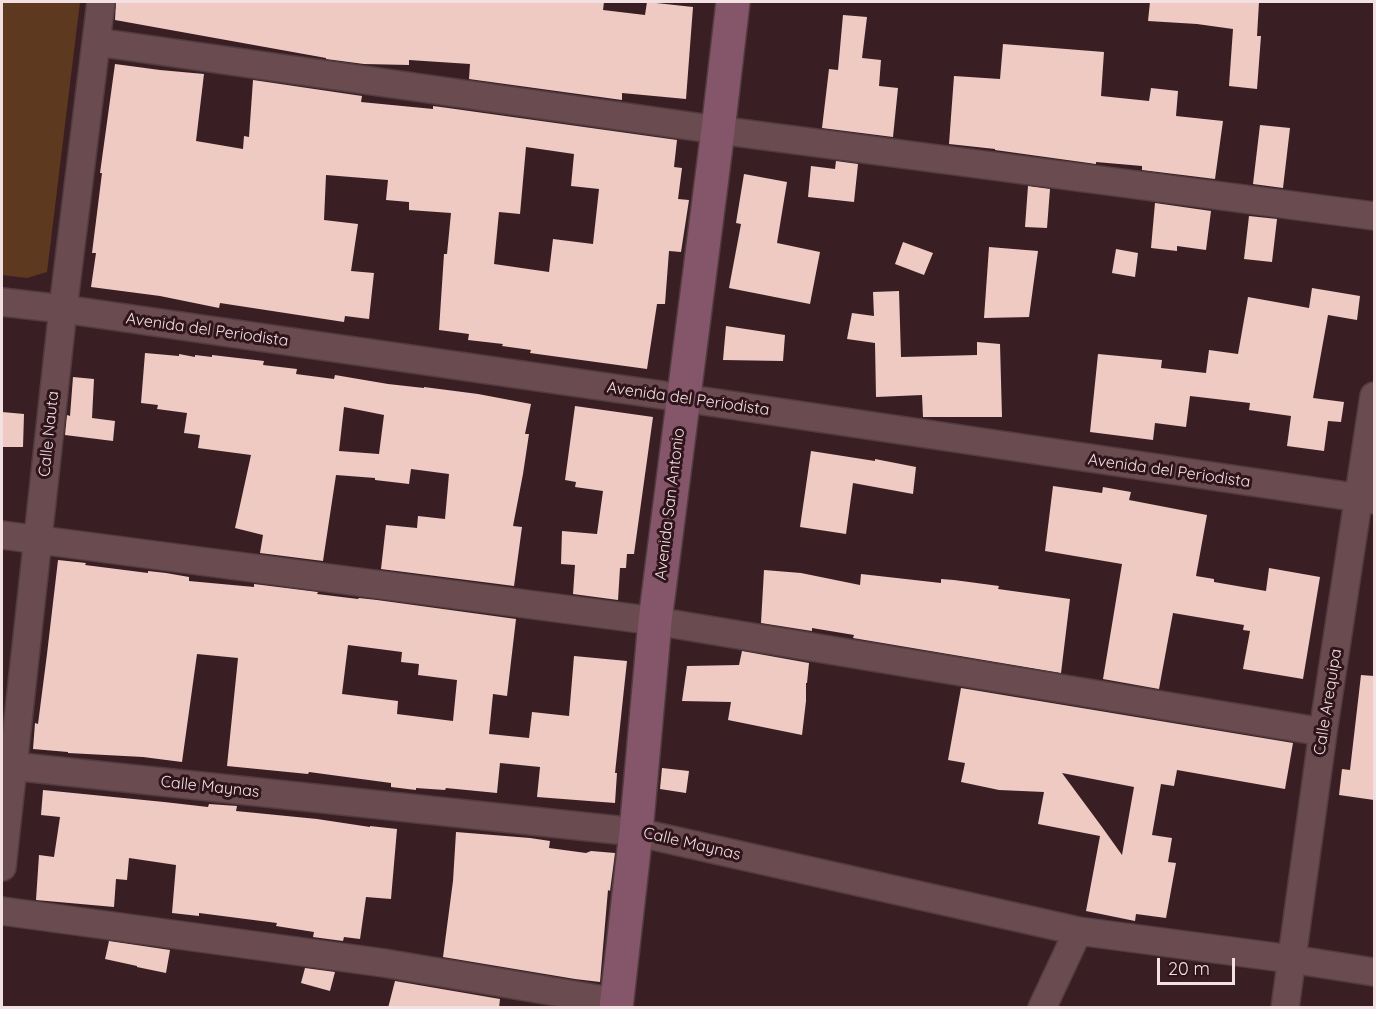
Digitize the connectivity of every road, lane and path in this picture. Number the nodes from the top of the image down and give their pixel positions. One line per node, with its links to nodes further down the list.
1 (101, 2): 3 (street, Calle Nauta)
2 (733, 2): 4 (main road, Avenida San Antonio)
3 (96, 42): 4 (street); 7 (street, Calle Nauta)
4 (718, 130): 5 (street); 9 (main road, Avenida San Antonio)
5 (1374, 216)
6 (2, 303): 7 (street, Avenida del Periodista)
7 (63, 309): 9 (street, Avenida del Periodista); 12 (street, Calle Nauta)
8 (1374, 396): 10 (street, Calle Arequipa)
9 (683, 398): 10 (street, Avenida del Periodista); 13 (main road, Avenida San Antonio)
10 (1367, 500): 14 (street, Calle Arequipa)
11 (2, 535): 12 (street)
12 (38, 541): 13 (street); 15 (street, Calle Nauta)
13 (655, 621): 14 (street); 16 (main road, Avenida San Antonio)
14 (1323, 732): 20 (street, Calle Arequipa)
15 (7, 766): 16 (street, Calle Maynas); 17 (street, Calle Nauta)
16 (636, 832): 19 (street, Calle Maynas); 22 (main road, Avenida San Antonio)
17 (2, 867)
18 (2, 911): 22 (street)
19 (1078, 931): 20 (street, Calle Maynas); 23 (street)
20 (1292, 958): 21 (street, Calle Maynas); 24 (street, Calle Arequipa)
21 (1374, 972)
22 (616, 1005)
23 (1042, 1008)
24 (1285, 1008)

